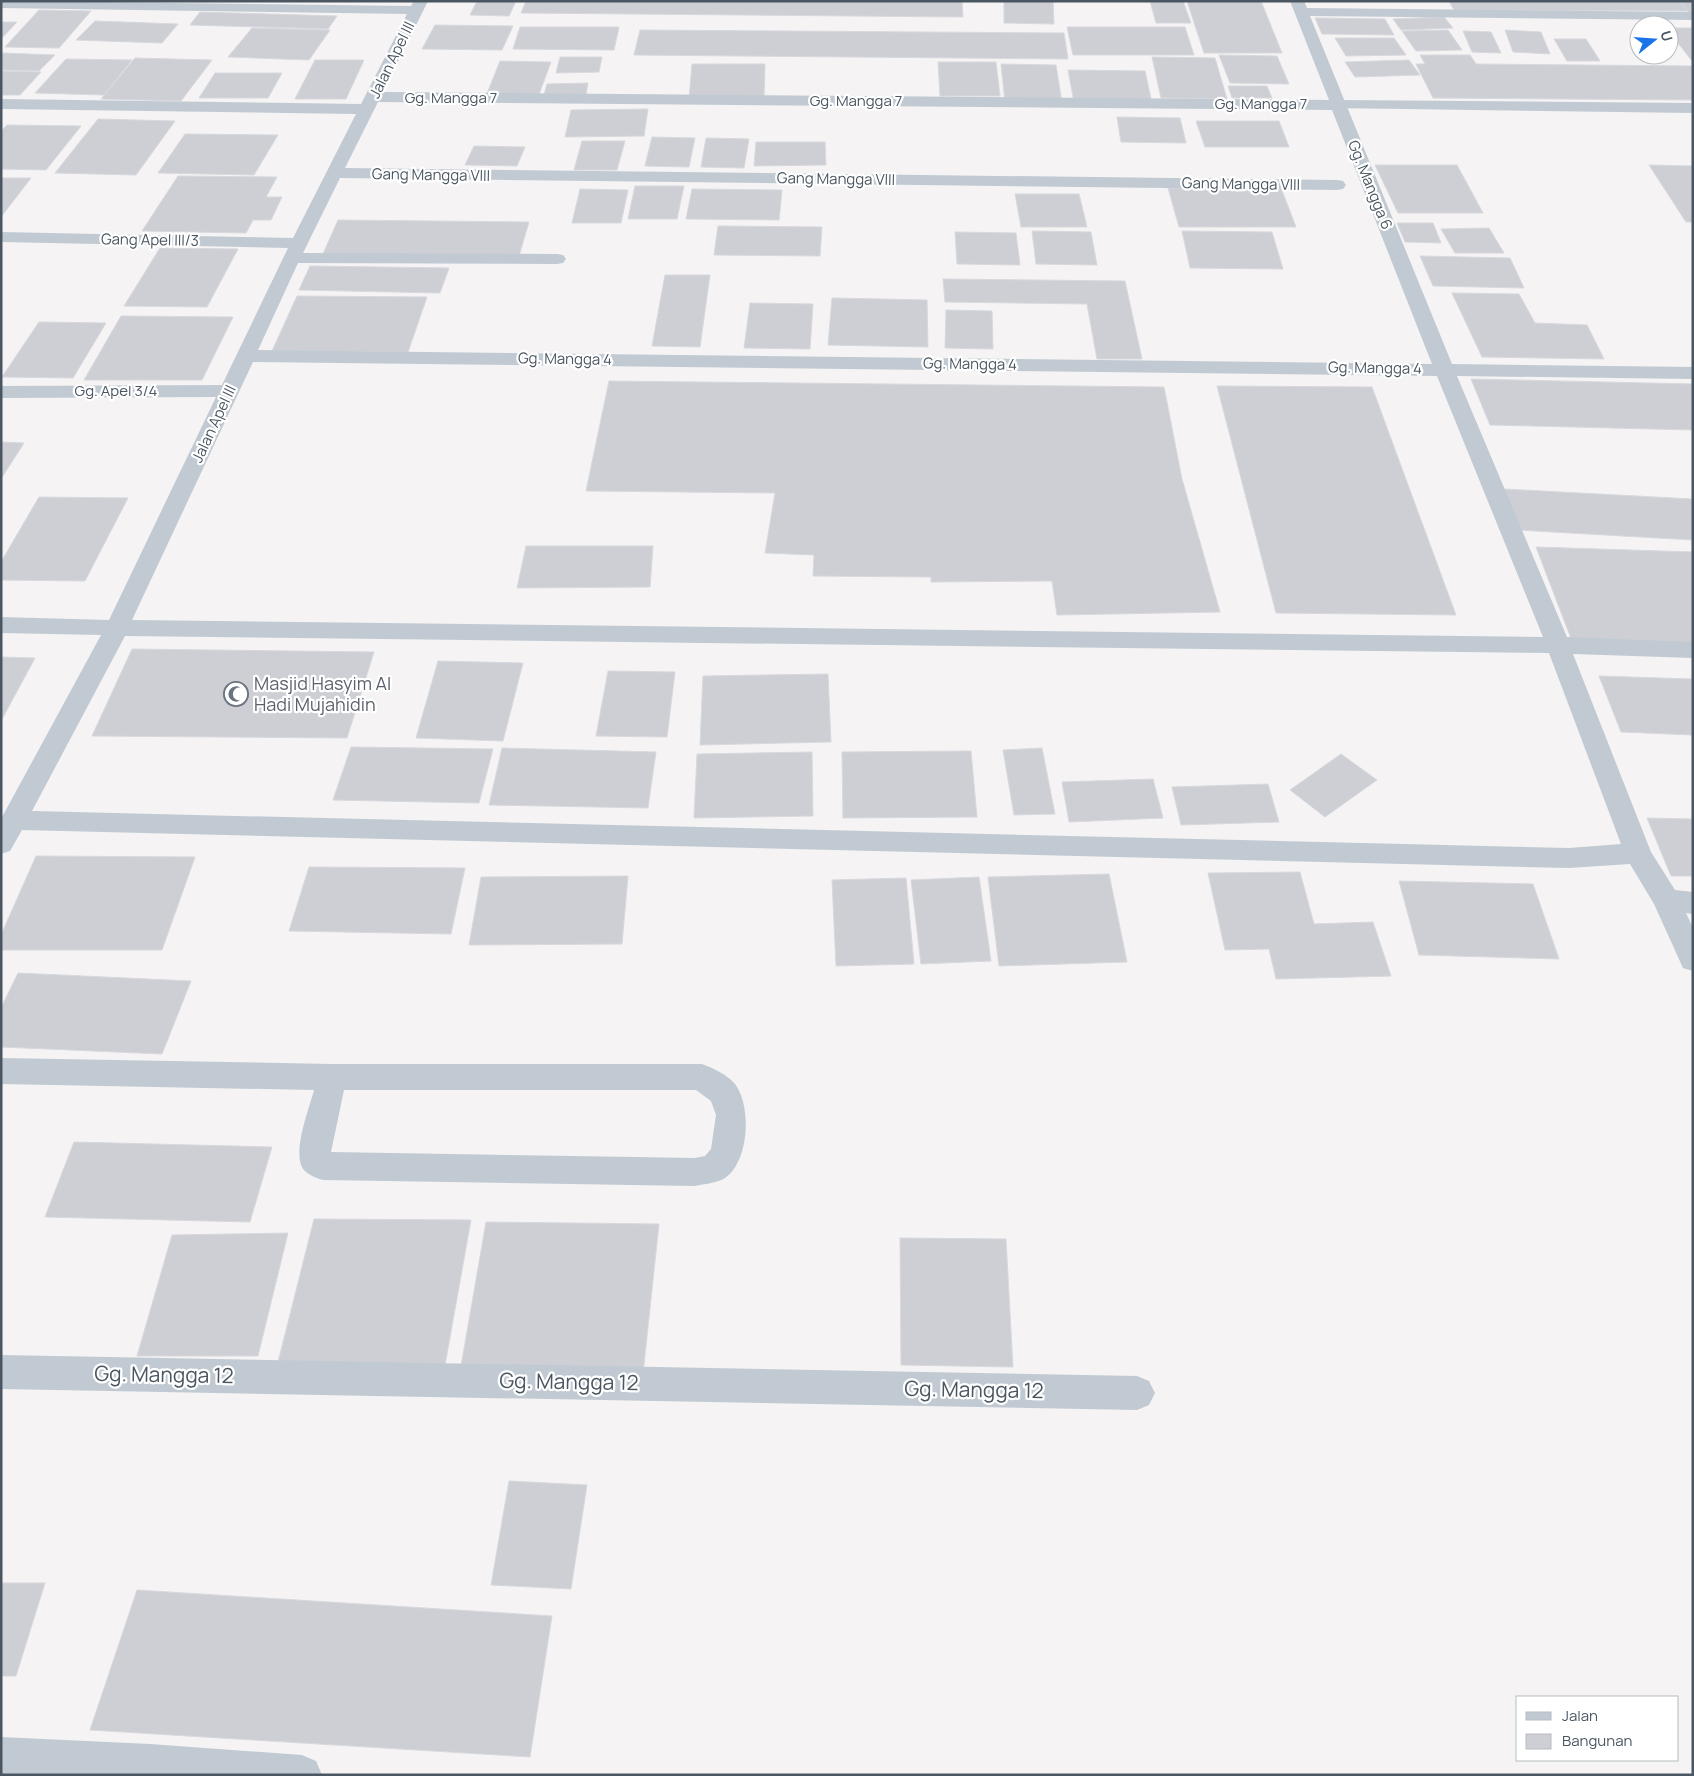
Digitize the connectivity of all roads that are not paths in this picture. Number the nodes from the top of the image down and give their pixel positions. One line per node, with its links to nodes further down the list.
1 (1, 4): 2 (street)
2 (419, 6): 5 (street, Jalan Apel III)
3 (1299, 7): 4 (street); 7 (street, Gg. Mangga 6)
4 (1693, 16)
5 (370, 103): 6 (street, Gg. Mangga 7); 7 (street, Gg. Mangga 7); 9 (street, Jalan Apel III)
6 (1, 104)
7 (1339, 105): 8 (street, Gg. Mangga 7); 15 (street, Gg. Mangga 6)
8 (1693, 108)
9 (336, 173): 10 (street, Gang Mangga VIII); 12 (street, Jalan Apel III)
10 (1337, 185)
11 (1, 237): 12 (street, Gang Apel III/3)
12 (296, 250): 13 (street, Gang Apel III/3); 14 (street, Jalan Apel III)
13 (557, 259)
14 (246, 356): 15 (street, Gg. Mangga 4); 17 (street, Jalan Apel III)
15 (1444, 369): 16 (street, Gg. Mangga 4); 21 (street, Gg. Mangga 6)
16 (1693, 373)
17 (230, 391): 18 (street, Gg. Apel 3/4); 20 (street, Jalan Apel III)
18 (1, 392)
19 (1, 625): 20 (street)
20 (117, 628): 21 (street); 23 (street, Jalan Apel III)
21 (1558, 645): 22 (street); 25 (street, Gg. Mangga 6)
22 (1693, 650)
23 (15, 820): 24 (street, Jalan Apel III); 25 (street)
24 (1, 844)
25 (1638, 853): 26 (street, Gg. Mangga 6)
26 (1666, 898): 27 (street); 28 (street, Gg. Mangga 6)
27 (1693, 903)
28 (1693, 960)
29 (1, 1071): 30 (street)
30 (332, 1077): 30 (street)
31 (1, 1372): 32 (street, Gg. Mangga 12)
32 (1137, 1393)
33 (1, 1757): 34 (street)
34 (302, 1775)

